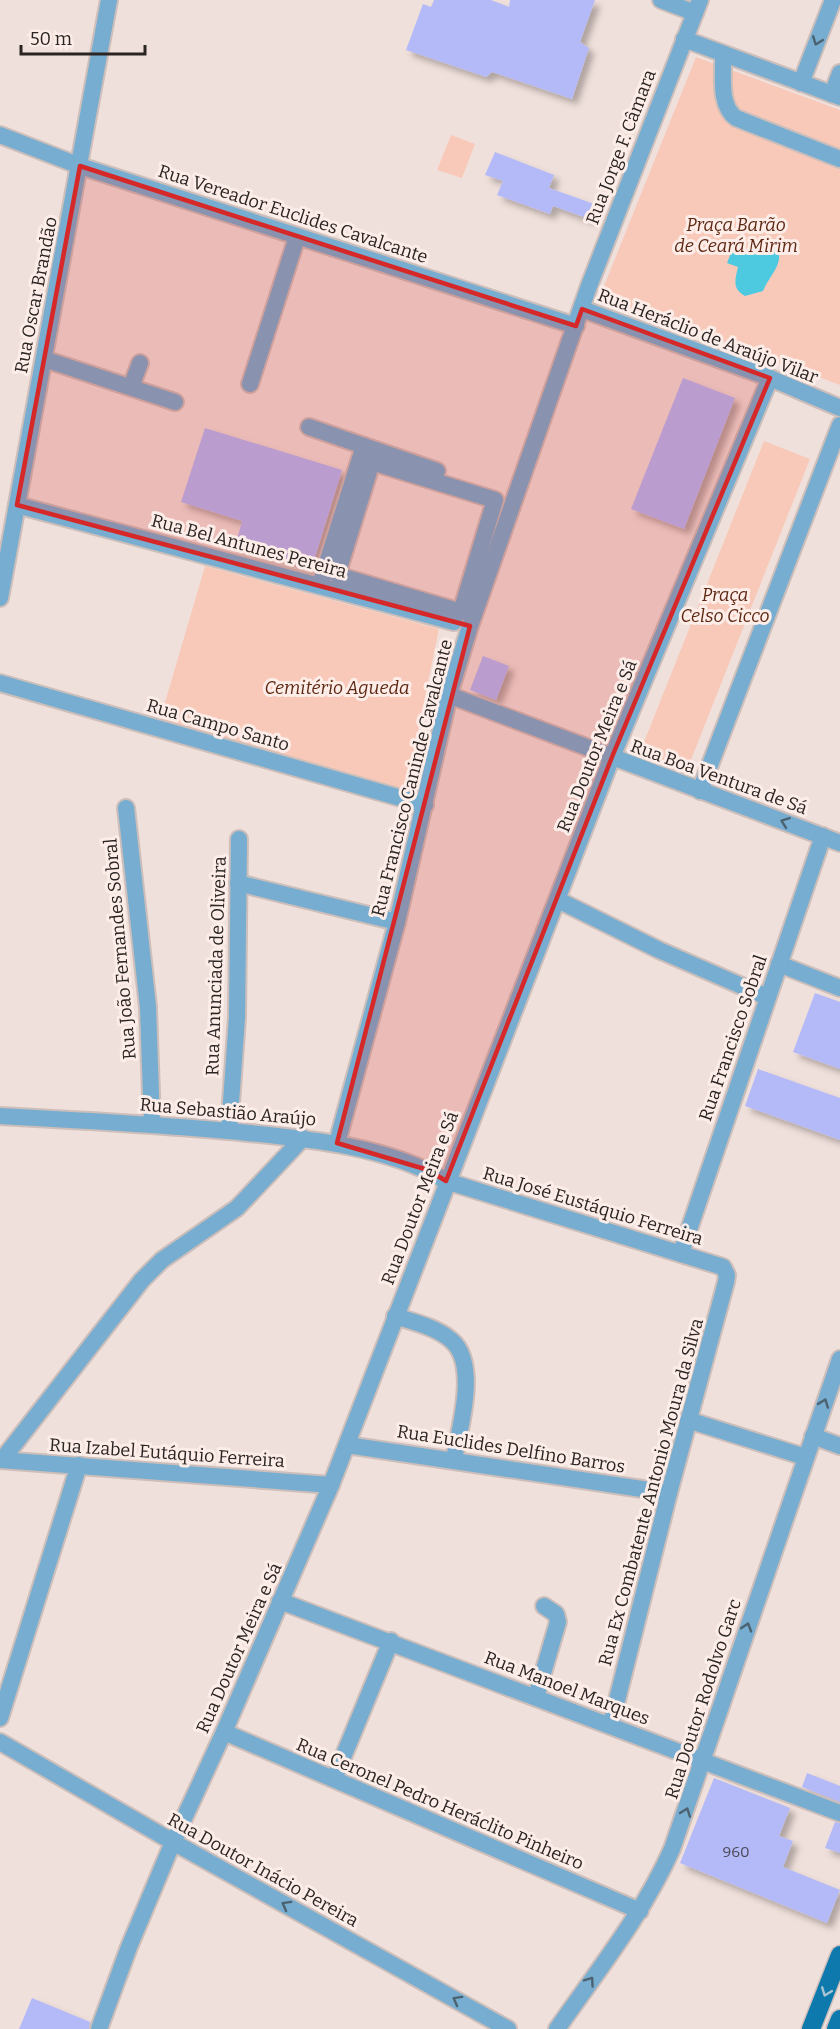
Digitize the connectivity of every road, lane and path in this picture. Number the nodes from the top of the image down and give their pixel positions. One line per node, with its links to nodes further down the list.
1 (109, 0): 12 (street, Rua Oscar Brandão)
2 (661, 0): 4 (street)
3 (833, 0): 8 (street, one-way to 8)
4 (697, 6): 5 (street, Rua Jorge F. Câmara)
5 (684, 39): 6 (street); 14 (street, Rua Jorge F. Câmara)
6 (723, 54): 8 (street); 11 (street)
7 (840, 73): 9 (street)
8 (801, 83): 9 (street)
9 (836, 96)
10 (0, 135): 12 (street, Rua Vereador Euclides Cavalcante)
11 (840, 159)
12 (80, 165): 13 (street, Rua Vereador Euclides Cavalcante); 16 (street, Rua Oscar Brandão)
13 (297, 237): 15 (street, Rua Vereador Euclides Cavalcante); 19 (street)
14 (582, 309): 15 (street, Rua Jorge F. Câmara); 18 (street, Rua Heráclio de Araújo Vilar)
15 (576, 326): 29 (street, Rua Francisco Caninde Cavalcante)
16 (44, 359): 20 (street); 30 (street, Rua Oscar Brandão)
17 (140, 363): 20 (street)
18 (770, 378): 21 (street, Rua Heráclio de Araújo Vilar); 36 (street, Rua Doutor Meira e Sá)
19 (250, 384)
20 (131, 387): 22 (street)
21 (820, 399): 23 (street, Rua Heráclio de Araújo Vilar); 24 (street, Rua Heráclio de Araújo Vilar)
22 (175, 402)
23 (840, 408)
24 (840, 417)
25 (840, 425): 37 (street)
26 (309, 427): 27 (street)
27 (364, 446): 29 (street); 31 (street)
28 (372, 462): 28 (street)
29 (515, 497): 33 (street, Rua Francisco Caninde Cavalcante)
30 (17, 505): 31 (street, Rua Bel Antunes Pereira); 32 (street, Rua Oscar Brandão)
31 (320, 585): 33 (street, Rua Bel Antunes Pereira)
32 (0, 598)
33 (470, 626): 35 (street, Rua Francisco Caninde Cavalcante)
34 (0, 682): 38 (street, Rua Campo Santo)
35 (449, 695): 36 (street, Rua Boa Ventura de Sá); 38 (street, Rua Francisco Caninde Cavalcante)
36 (612, 757): 37 (street, Rua Boa Ventura de Sá); 44 (street, Rua Doutor Meira e Sá)
37 (700, 791): 40 (street, Rua Boa Ventura de Sá, one-way to 37)
38 (424, 805): 45 (street, Rua Francisco Caninde Cavalcante)
39 (126, 808): 50 (street, Rua João Fernandes Sobral)
40 (823, 836): 42 (street, Rua Boa Ventura de Sá); 46 (street, Rua Francisco Sobral)
41 (239, 838): 43 (street, Rua Anunciada de Oliveira)
42 (840, 843)
43 (238, 883): 45 (street); 51 (street, Rua Anunciada de Oliveira)
44 (558, 900): 48 (street); 54 (street, Rua Doutor Meira e Sá)
45 (397, 922): 53 (street, Rua Francisco Caninde Cavalcante)
46 (778, 964): 47 (street); 48 (street, Rua Francisco Sobral)
47 (840, 988)
48 (767, 997): 55 (street, Rua Francisco Sobral)
49 (0, 1116): 50 (street, Rua Sebastião Araújo)
50 (152, 1124): 51 (street, Rua Sebastião Araújo)
51 (229, 1131): 52 (street, Rua Sebastião Araújo)
52 (303, 1138): 53 (street, Rua Sebastião Araújo); 65 (street)
53 (337, 1143): 54 (street, Rua Sebastião Araújo)
54 (446, 1181): 55 (street, Rua José Eustáquio Ferreira); 57 (street, Rua Doutor Meira e Sá)
55 (681, 1253): 56 (street, Rua José Eustáquio Ferreira)
56 (726, 1271): 59 (street, Rua Ex Combatente Antonio Moura da Silva)
57 (395, 1316): 61 (street, Rua Doutor Meira e Sá); 64 (street)
58 (840, 1359): 60 (street, Rua Doutor Rodolvo Garc, one-way to 58)
59 (688, 1420): 63 (street); 68 (street, Rua Ex Combatente Antonio Moura da Silva)
60 (813, 1436): 62 (street); 63 (street, Rua Doutor Rodolvo Garc)
61 (347, 1445): 64 (street, Rua Euclides Delfino Barros); 67 (street, Rua Doutor Meira e Sá)
62 (840, 1446)
63 (805, 1458): 77 (street, Rua Doutor Rodolvo Garc, one-way to 63)
64 (454, 1459): 68 (street, Rua Euclides Delfino Barros)
65 (1, 1460): 66 (street, Rua Izabel Eutáquio Ferreira)
66 (79, 1465): 67 (street, Rua Izabel Eutáquio Ferreira); 73 (street)
67 (331, 1485): 69 (street, Rua Doutor Meira e Sá)
68 (669, 1493): 74 (street, Rua Ex Combatente Antonio Moura da Silva)
69 (280, 1601): 71 (street, Rua Manoel Marques); 75 (street, Rua Doutor Meira e Sá)
70 (544, 1606): 72 (street)
71 (391, 1641): 72 (street, Rua Manoel Marques); 78 (street)
72 (536, 1697): 74 (street, Rua Manoel Marques)
73 (0, 1718)
74 (610, 1724): 77 (street, Rua Manoel Marques)
75 (224, 1732): 78 (street, Rua Ceronel Pedro Heráclito Pinheiro); 80 (street, Rua Doutor Meira e Sá)
76 (0, 1742): 80 (street, Rua Doutor Inácio Pereira)
77 (703, 1761): 79 (street, Rua Manoel Marques); 81 (street, Rua Doutor Rodolvo Garc, one-way to 77)
78 (334, 1779): 81 (street, Rua Ceronel Pedro Heráclito Pinheiro)
79 (840, 1813)
80 (172, 1842): 84 (street, Rua Doutor Meira e Sá); 85 (street, Rua Doutor Inácio Pereira, one-way to 80)
81 (640, 1911): 86 (street, Rua Doutor Rodolvo Garc, one-way to 81)
82 (840, 1955): 87 (main road, one-way to 87)
83 (840, 2019): 88 (main road)
84 (104, 2028)
85 (508, 2029)
86 (557, 2029)
87 (811, 2029)
88 (836, 2029)

